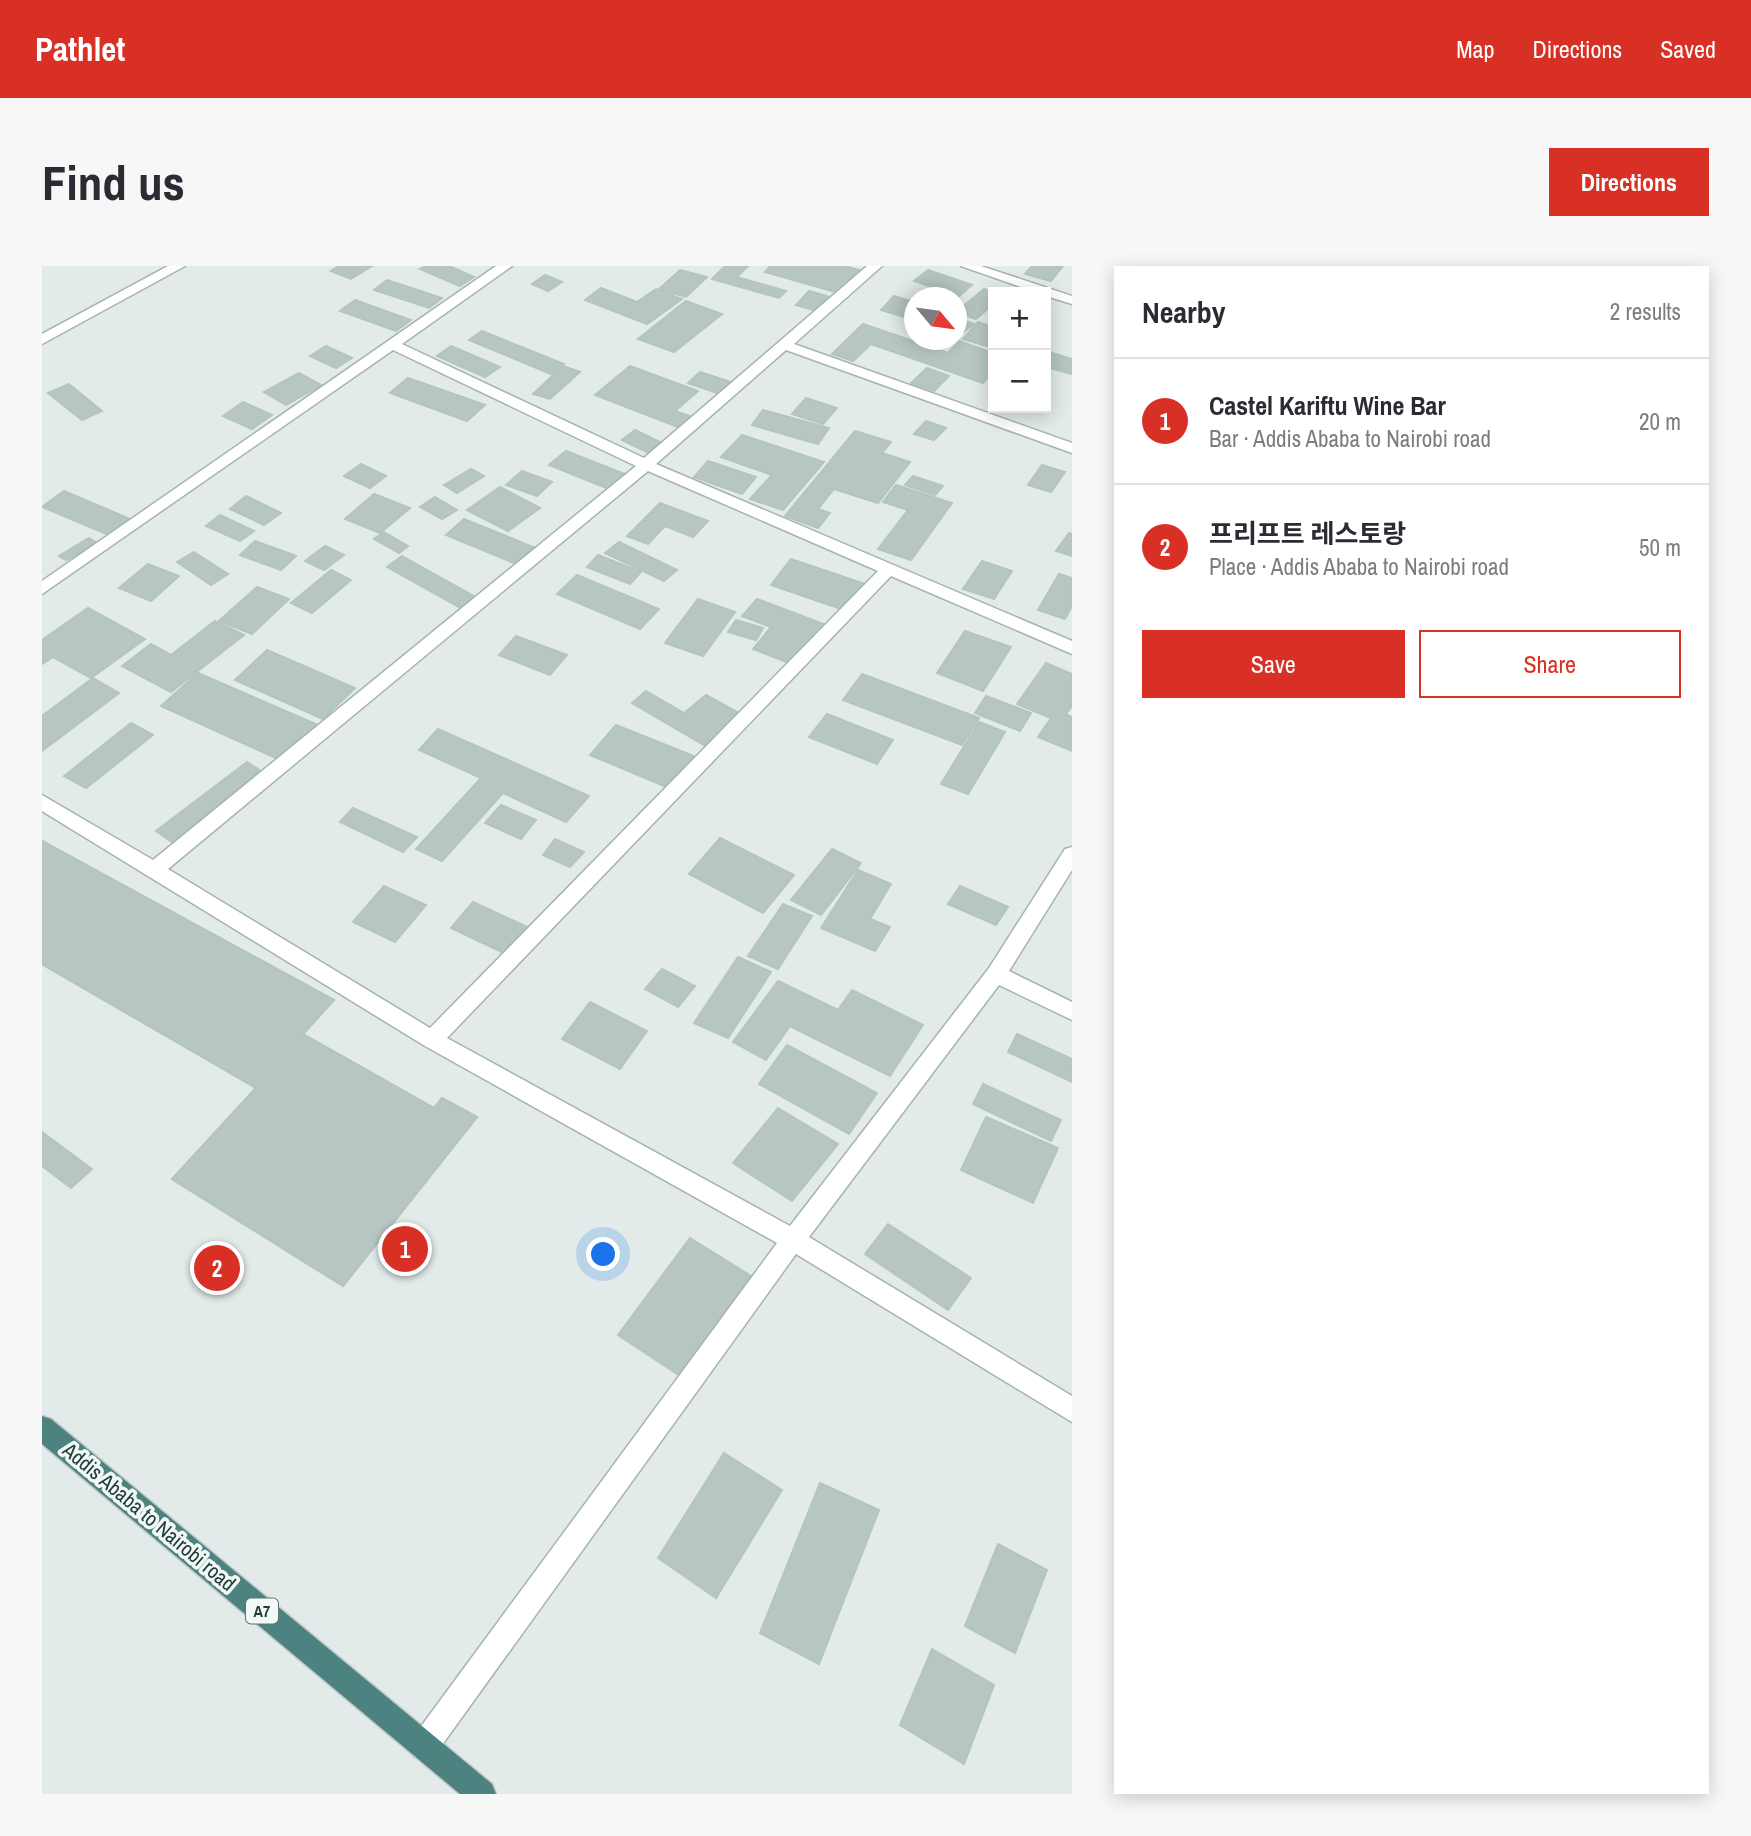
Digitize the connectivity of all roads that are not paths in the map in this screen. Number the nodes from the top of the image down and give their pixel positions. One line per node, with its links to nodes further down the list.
1 (178, 266): 6 (street)
2 (505, 266): 7 (street)
3 (875, 266): 8 (street)
4 (968, 266): 5 (street)
5 (1072, 300)
6 (42, 340)
7 (391, 344): 10 (street); 12 (street)
8 (785, 345): 9 (street); 10 (street)
9 (1072, 448)
10 (646, 465): 11 (street); 16 (street)
11 (888, 570): 13 (street); 19 (street)
12 (42, 589)
13 (1072, 648)
14 (42, 802): 16 (street)
15 (1072, 854): 17 (street)
16 (154, 870): 19 (street)
17 (996, 974): 18 (street); 20 (street)
18 (1072, 1012)
19 (432, 1040): 20 (street)
20 (793, 1240): 21 (street); 23 (street)
21 (1072, 1410)
22 (42, 1428): 23 (highway, Addis Ababa to Nairobi road / A7)
23 (424, 1746): 24 (highway, Addis Ababa to Nairobi road / A7)
24 (482, 1794)

